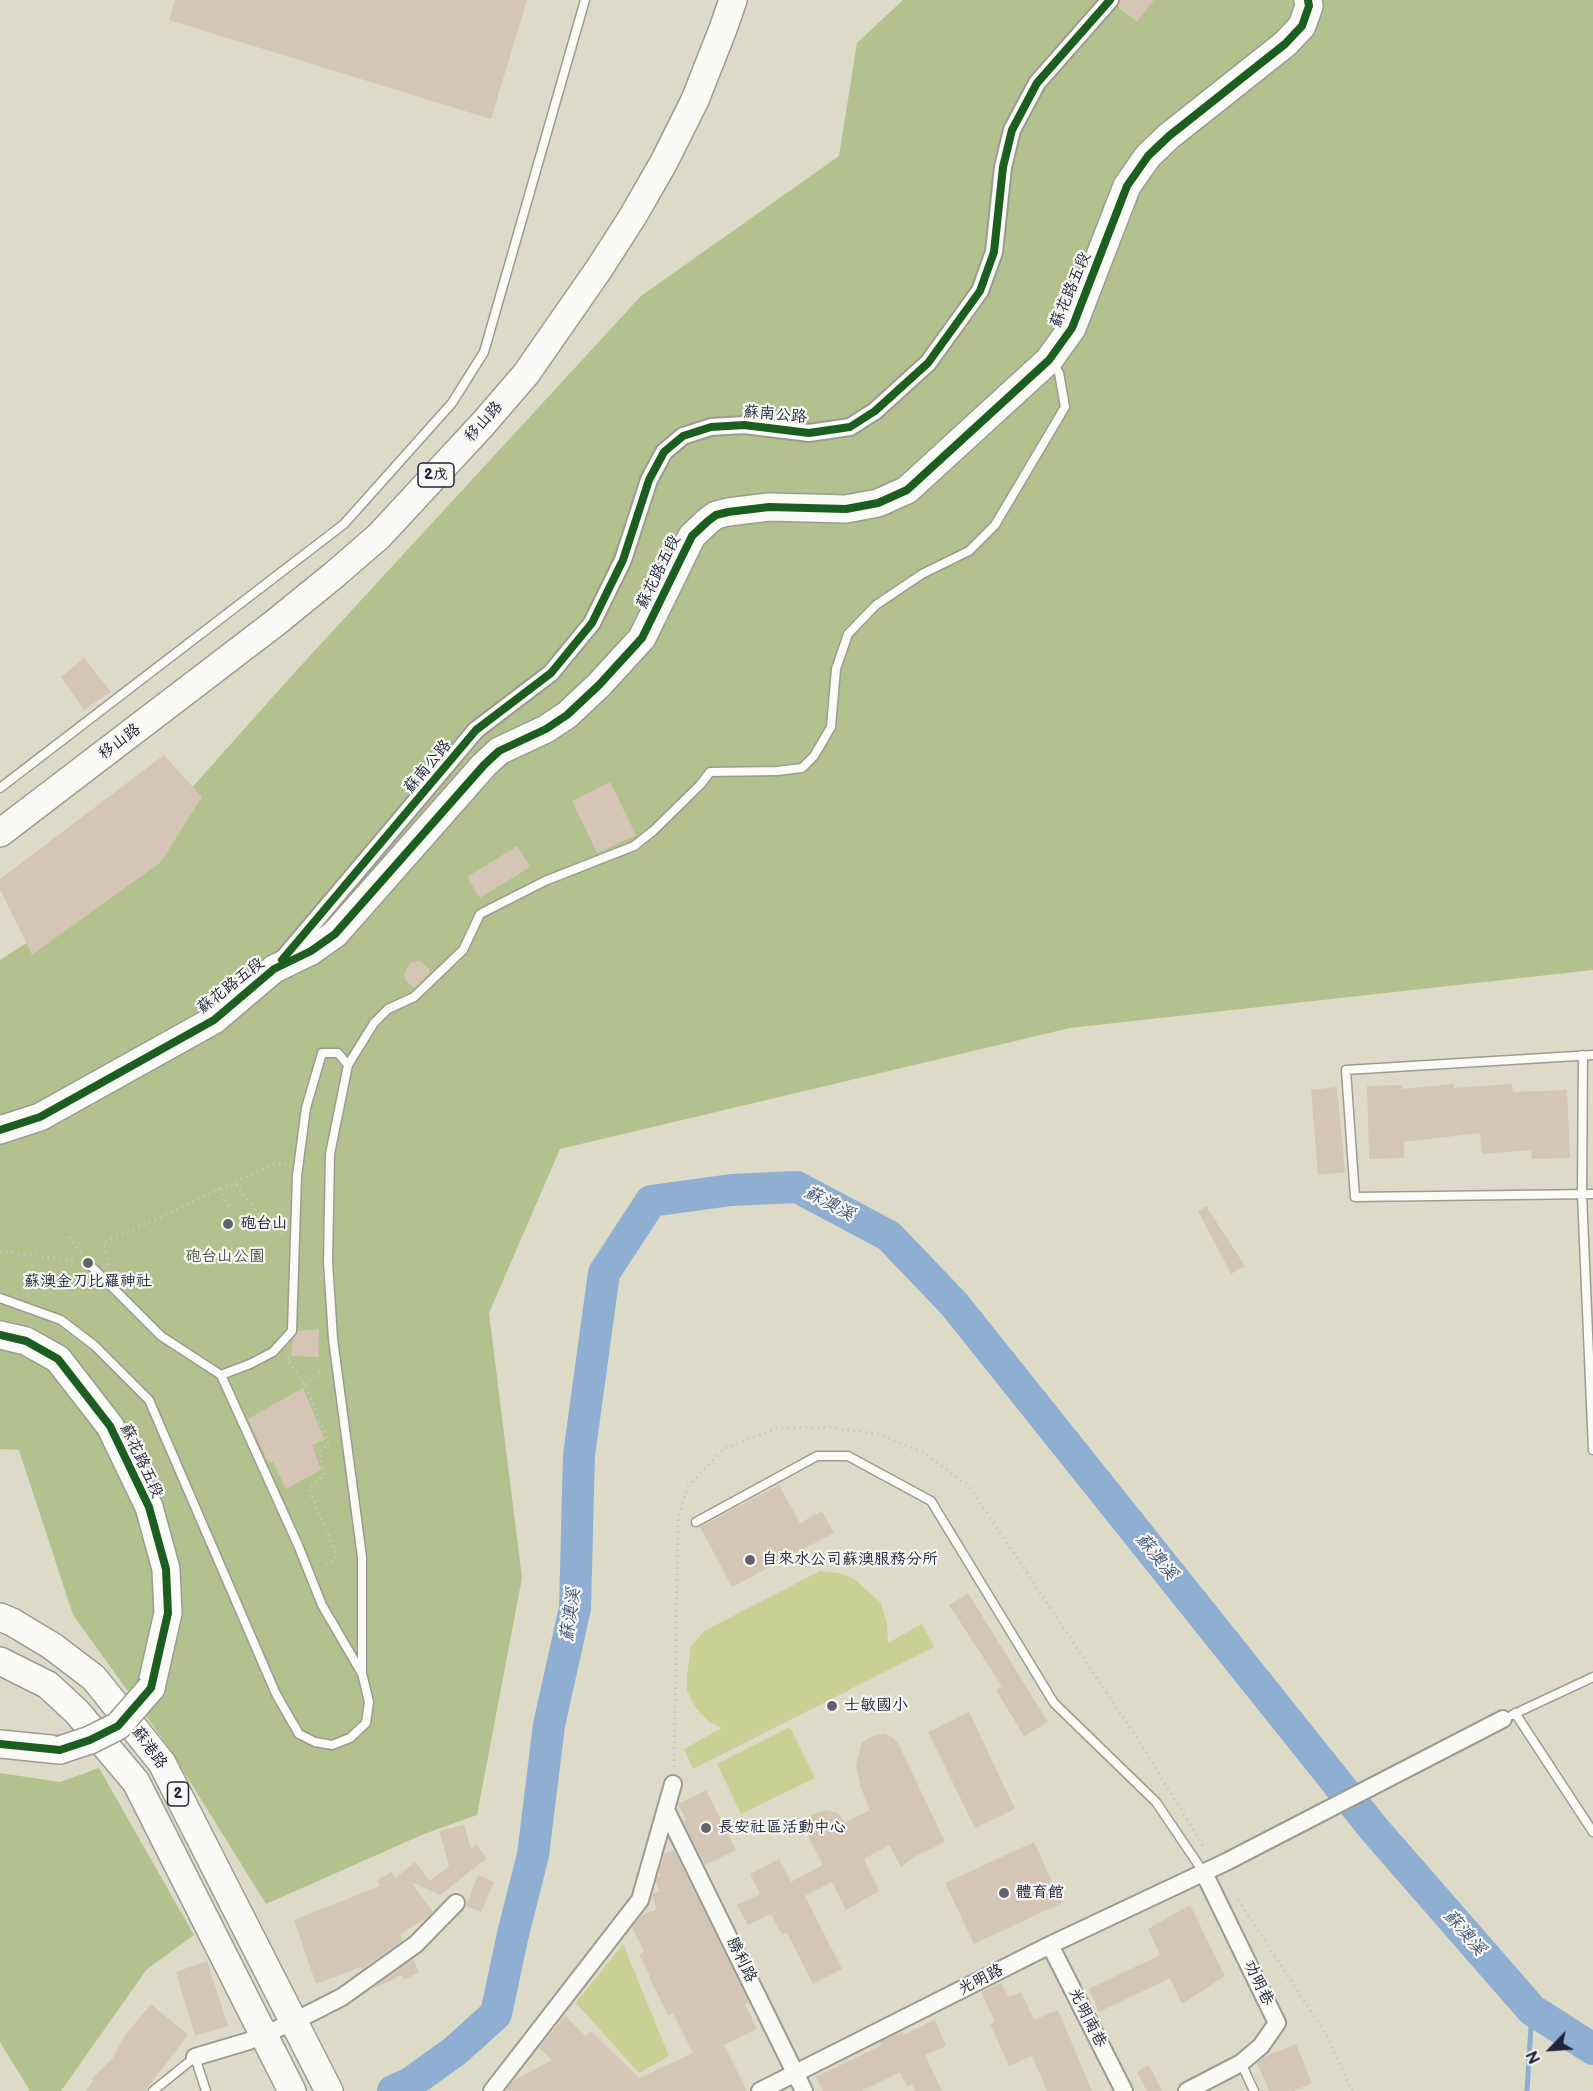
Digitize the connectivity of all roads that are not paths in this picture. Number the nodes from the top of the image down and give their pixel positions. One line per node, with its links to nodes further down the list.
1 (585, 0): 6 (lane)
2 (733, 0): 7 (main road, 移山路 / 2戊)
3 (1110, 0): 8 (street, 蘇南公路)
4 (1308, 0): 5 (main road, 蘇花路五段)
5 (1050, 360): 8 (main road, 蘇花路五段); 11 (lane)
6 (0, 788)
7 (0, 833)
8 (274, 969): 12 (main road, 蘇花路五段)
9 (1583, 1055): 10 (lane); 13 (lane); 13 (lane)
10 (1593, 1055)
11 (348, 1065): 18 (lane); 23 (lane)
12 (0, 1130)
13 (1582, 1194): 14 (lane); 19 (lane)
14 (1593, 1194)
15 (88, 1263): 18 (lane)
16 (0, 1298): 23 (lane)
17 (0, 1335): 26 (main road, 蘇花路五段, bridge)
18 (221, 1375): 23 (lane)
19 (1593, 1450)
20 (696, 1522): 30 (lane)
21 (0, 1617): 33 (main road, 蘇港路 / 2)
22 (0, 1661): 34 (main road, 蘇港路 / 2)
23 (362, 1673)
24 (1593, 1677): 25 (lane)
25 (1509, 1716): 29 (lane); 30 (street, 光明路)
26 (0, 1744)
27 (673, 1784): 28 (street)
28 (666, 1809): 37 (street, 勝利路); 42 (street)
29 (1593, 1832)
30 (1215, 1867): 32 (street, 光明路); 36 (street, 功明巷)
31 (456, 1903): 33 (street)
32 (1050, 1945): 37 (street, 光明路); 45 (street, 光明南巷)
33 (293, 2022): 34 (street); 41 (main road, 2)
34 (262, 2034): 35 (street); 40 (main road, 2)
35 (195, 2057): 38 (lane); 39 (lane)
36 (1241, 2063): 46 (street, 功明巷); 47 (lane)
37 (796, 2073): 43 (street, 光明路); 44 (street, 勝利路)
38 (153, 2091)
39 (206, 2091)
40 (292, 2091)
41 (329, 2091)
42 (492, 2091)
43 (760, 2091)
44 (804, 2091)
45 (1124, 2091)
46 (1187, 2091)
47 (1254, 2091)

